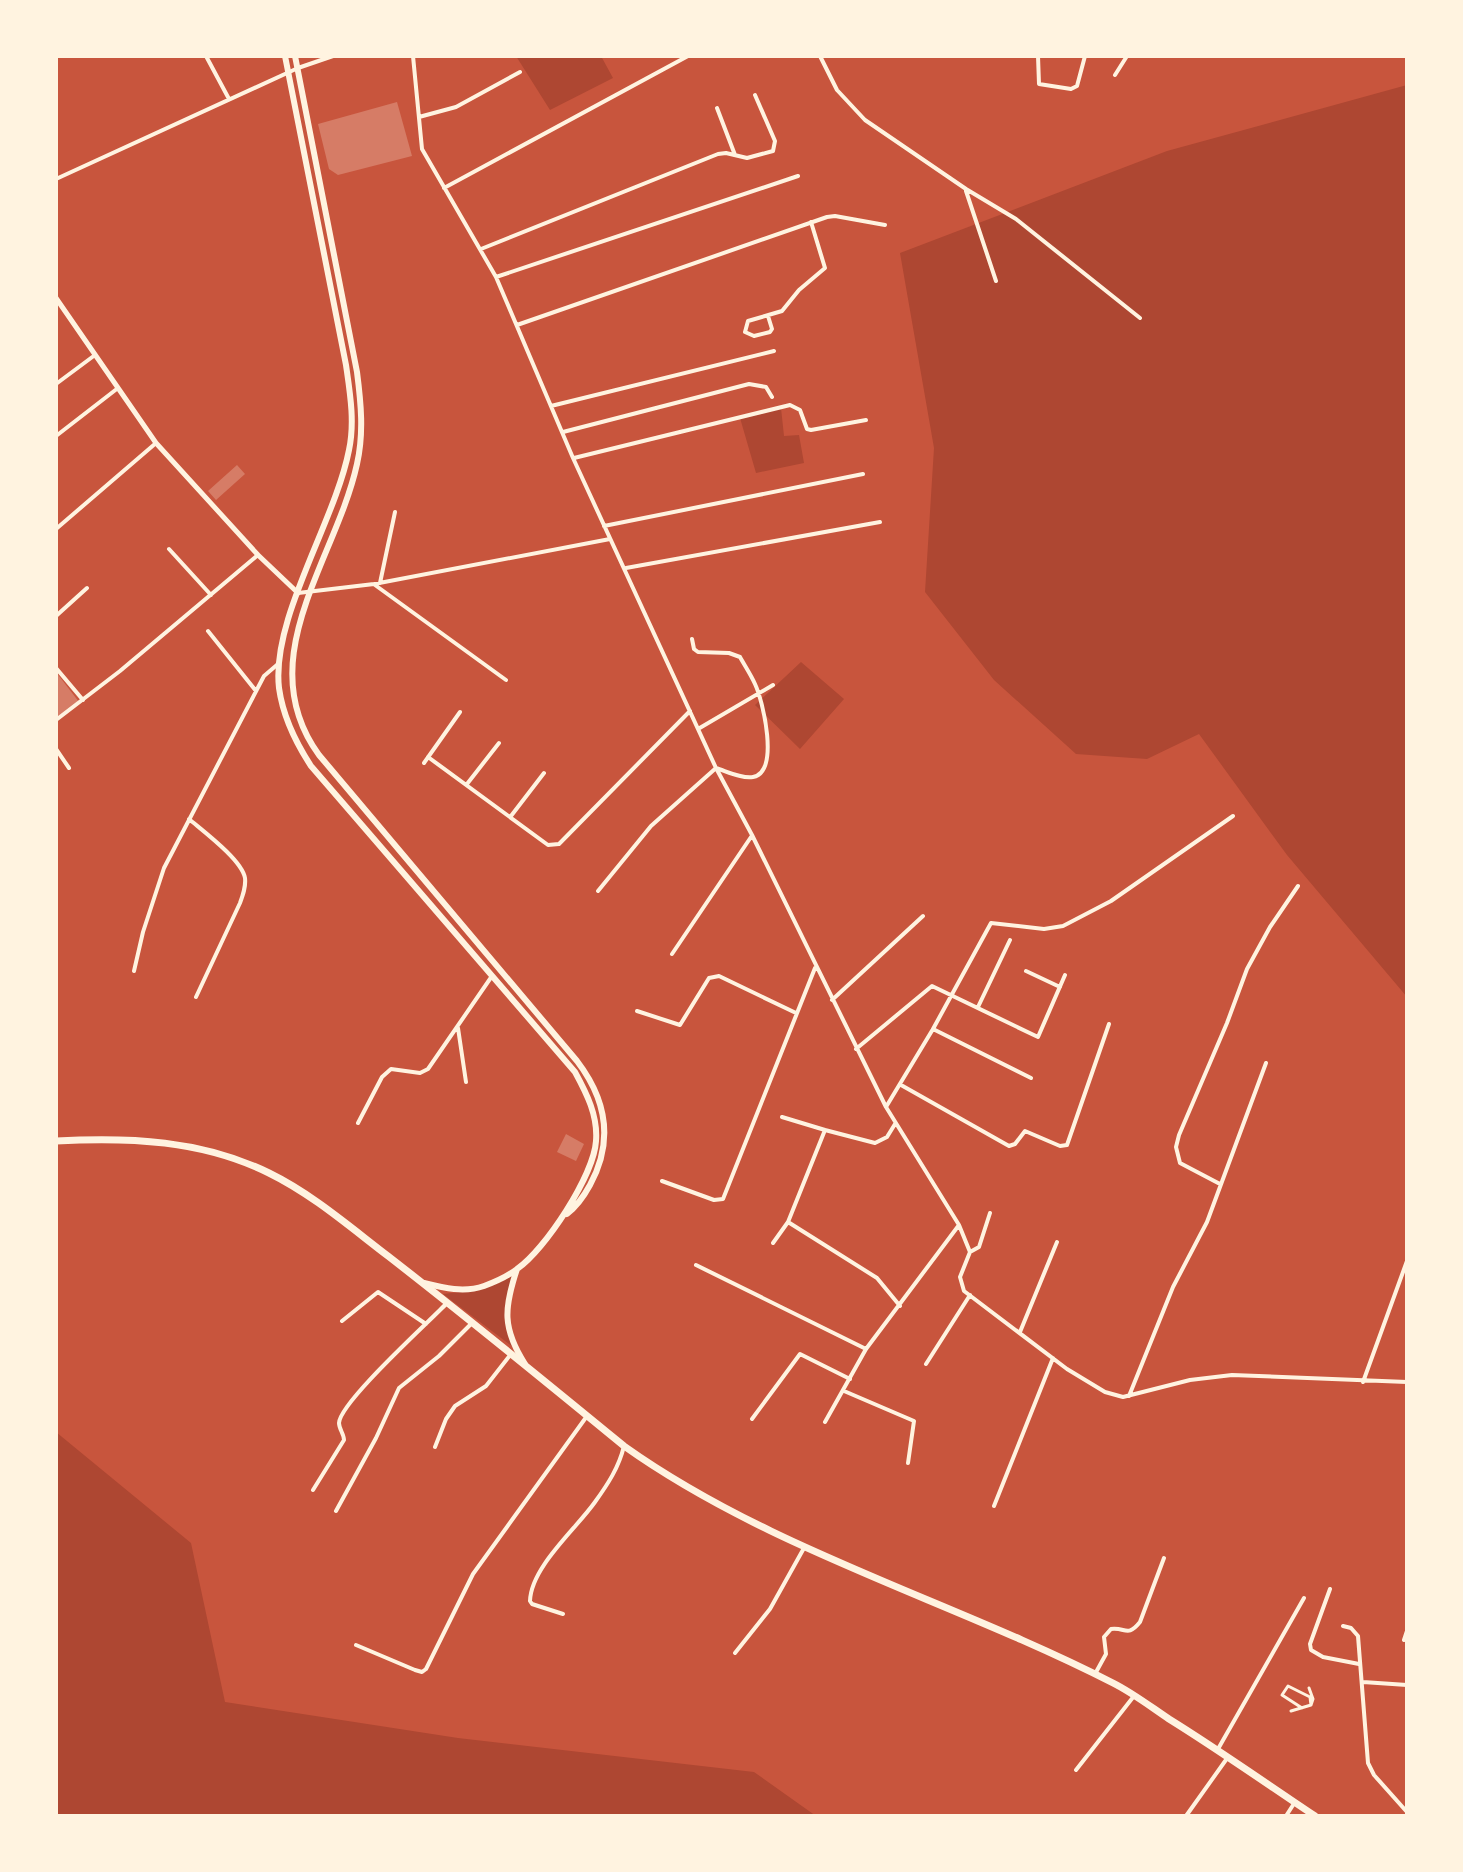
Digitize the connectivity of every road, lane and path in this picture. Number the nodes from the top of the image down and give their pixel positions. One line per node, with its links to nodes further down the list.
1 (206, 56): 16 (street)
2 (285, 56): 12 (main road)
3 (295, 56): 11 (main road)
4 (333, 56): 11 (street)
5 (413, 56): 18 (street)
6 (688, 56): 22 (street)
7 (820, 56): 23 (street)
8 (1038, 56): 9 (street)
9 (1085, 56)
10 (1127, 56): 14 (street)
11 (298, 68): 12 (street); 55 (main road)
12 (288, 72): 16 (street); 56 (main road)
13 (520, 72): 18 (street)
14 (1115, 75)
15 (755, 95): 19 (street)
16 (229, 99): 21 (street)
17 (717, 108): 19 (street)
18 (419, 117): 22 (street)
19 (735, 155): 26 (street)
20 (798, 176): 27 (street)
21 (56, 179)
22 (444, 188): 26 (street)
23 (966, 189): 28 (street); 31 (street)
24 (811, 222): 25 (street); 30 (street); 32 (street)
25 (885, 225)
26 (480, 249): 27 (street)
27 (496, 277): 32 (street)
28 (996, 281)
29 (56, 298): 34 (street)
30 (768, 316): 30 (street)
31 (1140, 318)
32 (517, 325): 38 (street)
33 (774, 351): 38 (street)
34 (95, 355): 35 (street); 36 (street)
35 (56, 384)
36 (118, 388): 41 (street); 42 (street)
37 (772, 397): 40 (street)
38 (551, 406): 40 (street)
39 (866, 420): 43 (street)
40 (563, 432): 43 (street)
41 (56, 436)
42 (156, 443): 48 (street); 51 (street)
43 (573, 458): 47 (street)
44 (863, 474): 47 (street)
45 (395, 512): 53 (street)
46 (880, 522): 52 (street)
47 (604, 526): 49 (street)
48 (56, 529)
49 (610, 539): 52 (street); 53 (street)
50 (169, 549): 57 (street)
51 (258, 555): 56 (street); 57 (street)
52 (626, 568): 68 (street)
53 (377, 583): 55 (street); 63 (street)
54 (87, 588): 58 (street)
55 (311, 592): 56 (street); 116 (main road)
56 (298, 593): 61 (main road)
57 (212, 595): 67 (street)
58 (56, 616)
59 (208, 631): 65 (street)
60 (692, 639): 66 (street)
61 (280, 662): 65 (street); 91 (main road)
62 (56, 668): 67 (street)
63 (506, 680)
64 (773, 685): 66 (street)
65 (256, 691): 80 (street)
66 (758, 693): 71 (street); 75 (street)
67 (83, 700): 70 (street)
68 (690, 711): 71 (street); 78 (street)
69 (460, 712): 77 (street)
70 (56, 720)
71 (698, 729): 75 (street)
72 (499, 743): 77 (street)
73 (56, 749): 74 (street)
74 (69, 768)
75 (716, 768): 81 (street); 83 (street)
76 (544, 773): 78 (street)
77 (467, 784): 78 (street)
78 (511, 816)
79 (1233, 816): 93 (street)
80 (189, 819): 88 (street); 94 (street)
81 (752, 835): 86 (street); 87 (street)
82 (1298, 886): 114 (street)
83 (598, 891)
84 (923, 916): 95 (street)
85 (1010, 940): 96 (street)
86 (672, 954)
87 (815, 966): 95 (street); 98 (street)
88 (134, 971)
89 (1026, 971): 92 (street)
90 (1065, 975): 92 (street)
91 (492, 976): 100 (street); 116 (main road)
92 (1060, 987): 96 (street)
93 (952, 996): 96 (street); 101 (street); 102 (street)
94 (196, 997)
95 (832, 1000): 102 (street)
96 (978, 1007)
97 (637, 1011): 98 (street)
98 (796, 1013): 113 (street)
99 (1109, 1024): 106 (street)
100 (458, 1026): 105 (street); 109 (street)
101 (933, 1029): 104 (street); 106 (street)
102 (856, 1049): 107 (street)
103 (1266, 1063): 114 (street)
104 (1031, 1078)
105 (466, 1082)
106 (901, 1085): 107 (street)
107 (886, 1107): 110 (street)
108 (782, 1117): 111 (street)
109 (358, 1123)
110 (895, 1124): 111 (street); 118 (street)
111 (825, 1130): 117 (street)
112 (56, 1141): 125 (highway)
113 (662, 1181)
114 (1220, 1184): 142 (street)
115 (990, 1213): 121 (street)
116 (564, 1216): 124 (main road)
117 (788, 1222): 120 (street); 128 (street)
118 (959, 1225): 121 (street); 128 (street)
119 (1057, 1242): 132 (street)
120 (773, 1243)
121 (970, 1252): 126 (street)
122 (1407, 1261): 139 (street)
123 (696, 1265): 133 (street)
124 (517, 1269): 125 (main road); 137 (main road)
125 (422, 1283): 127 (highway)
126 (970, 1295): 132 (street); 136 (street)
127 (447, 1303): 130 (highway); 131 (street)
128 (900, 1306): 133 (street)
129 (342, 1321): 131 (street)
130 (472, 1323): 134 (highway); 151 (street)
131 (426, 1324): 149 (street)
132 (1020, 1332): 135 (street)
133 (866, 1349): 138 (street)
134 (511, 1354): 137 (highway); 147 (street)
135 (1053, 1358): 142 (street); 150 (street)
136 (926, 1364)
137 (527, 1367): 143 (highway)
138 (850, 1379): 141 (street); 144 (street)
139 (1363, 1382): 140 (street); 142 (street)
140 (1407, 1382)
141 (844, 1391): 145 (street); 148 (street)
142 (1129, 1396)
143 (587, 1416): 146 (highway); 160 (street)
144 (752, 1419)
145 (825, 1422)
146 (624, 1446): 152 (highway); 156 (street)
147 (435, 1447)
148 (908, 1463)
149 (313, 1490)
150 (994, 1506)
151 (336, 1511)
152 (805, 1546): 161 (street); 163 (highway)
153 (1164, 1558): 163 (street)
154 (1330, 1589): 162 (street)
155 (1304, 1598): 171 (street)
156 (563, 1614)
157 (1343, 1626): 162 (street)
158 (1407, 1631): 159 (street)
159 (1404, 1640)
160 (356, 1645)
161 (735, 1653)
162 (1359, 1664): 164 (street)
163 (1095, 1674): 167 (highway)
164 (1363, 1682): 165 (street); 175 (street)
165 (1407, 1685)
166 (1309, 1688): 168 (street)
167 (1134, 1696): 171 (highway); 173 (street)
168 (1311, 1705): 169 (street); 169 (street)
169 (1302, 1708): 170 (street)
170 (1291, 1711)
171 (1217, 1750): 172 (highway)
172 (1228, 1757): 174 (highway); 176 (street)
173 (1076, 1770)
174 (1295, 1802): 177 (street); 178 (highway)
175 (1407, 1812)
176 (1186, 1816)
177 (1286, 1816)
178 (1315, 1816)

